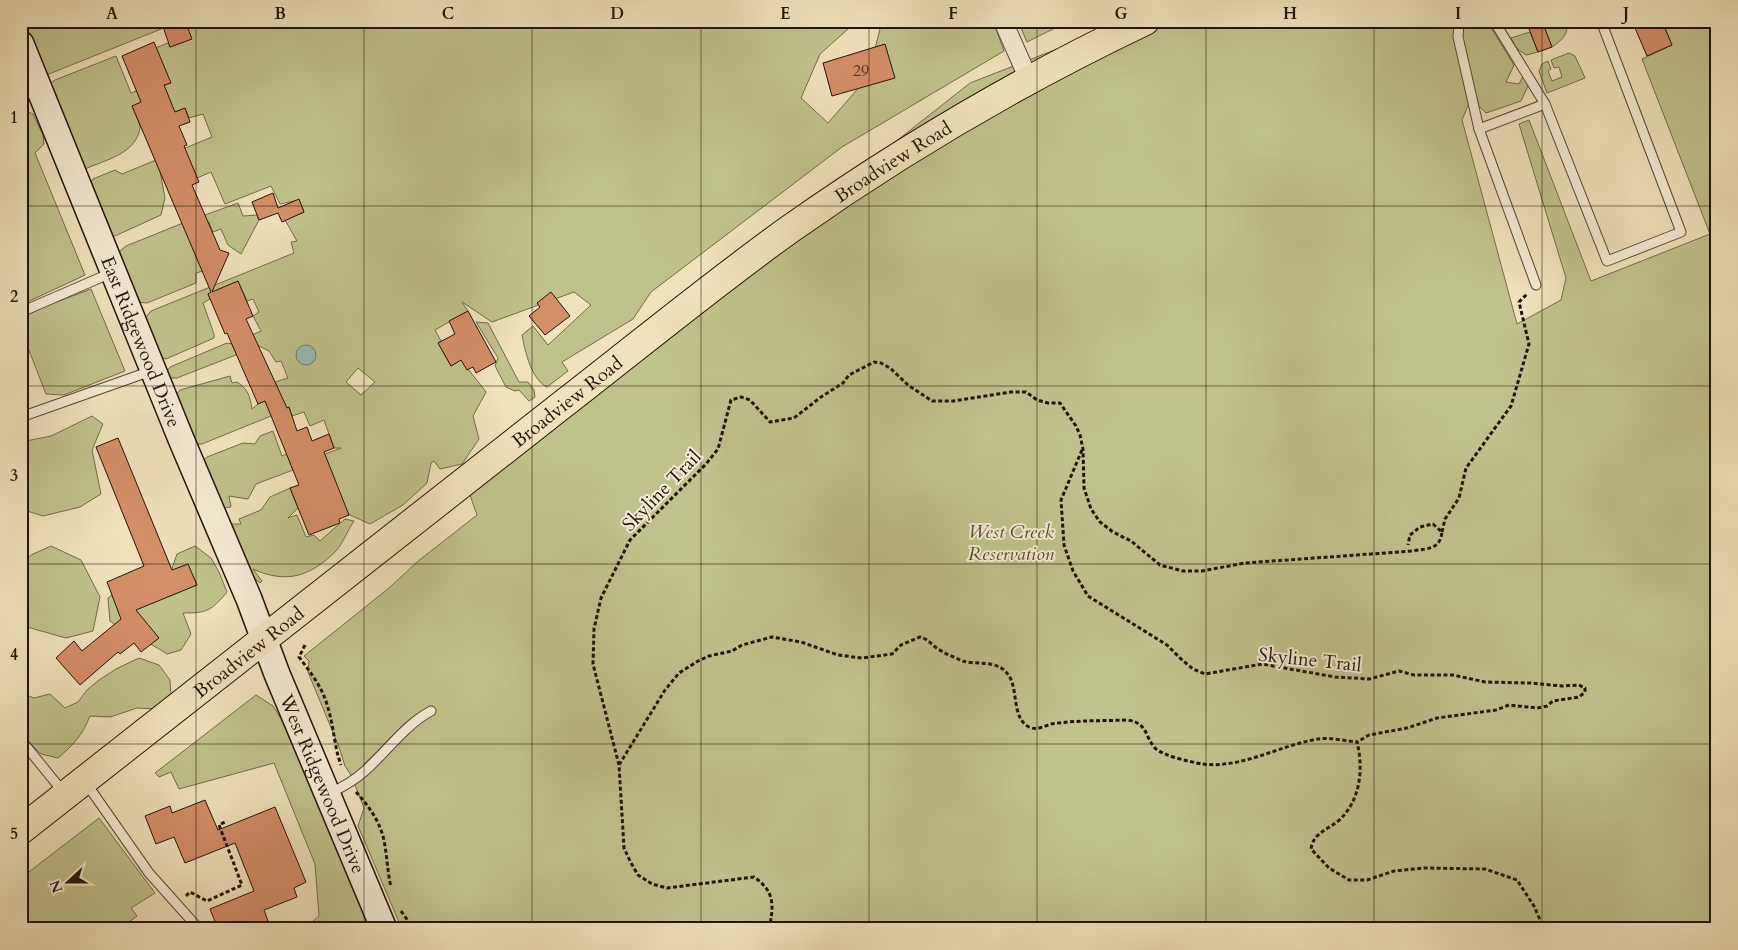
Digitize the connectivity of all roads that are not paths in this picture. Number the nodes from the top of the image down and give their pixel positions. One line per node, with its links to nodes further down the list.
1 (1003, 21): 7 (street)
2 (1145, 21): 7 (main road, Broadview Road)
3 (1459, 21): 9 (lane)
4 (1494, 21): 8 (lane)
5 (1601, 21): 8 (lane)
6 (21, 44): 10 (street, East Ridgewood Drive)
7 (1029, 80): 15 (main road, Broadview Road)
8 (1545, 104): 9 (lane)
9 (1479, 128): 11 (lane)
10 (114, 272): 12 (lane); 13 (street, East Ridgewood Drive)
11 (1536, 285)
12 (21, 312)
13 (153, 370): 14 (lane); 15 (street, East Ridgewood Drive)
14 (25, 415)
15 (263, 639): 18 (main road, Broadview Road); 19 (street, West Ridgewood Drive)
16 (431, 711): 19 (lane)
17 (21, 740): 18 (lane)
18 (75, 788): 20 (main road, Broadview Road); 21 (lane)
19 (328, 795): 22 (street, West Ridgewood Drive)
20 (21, 830)
21 (199, 929)
22 (384, 929)

